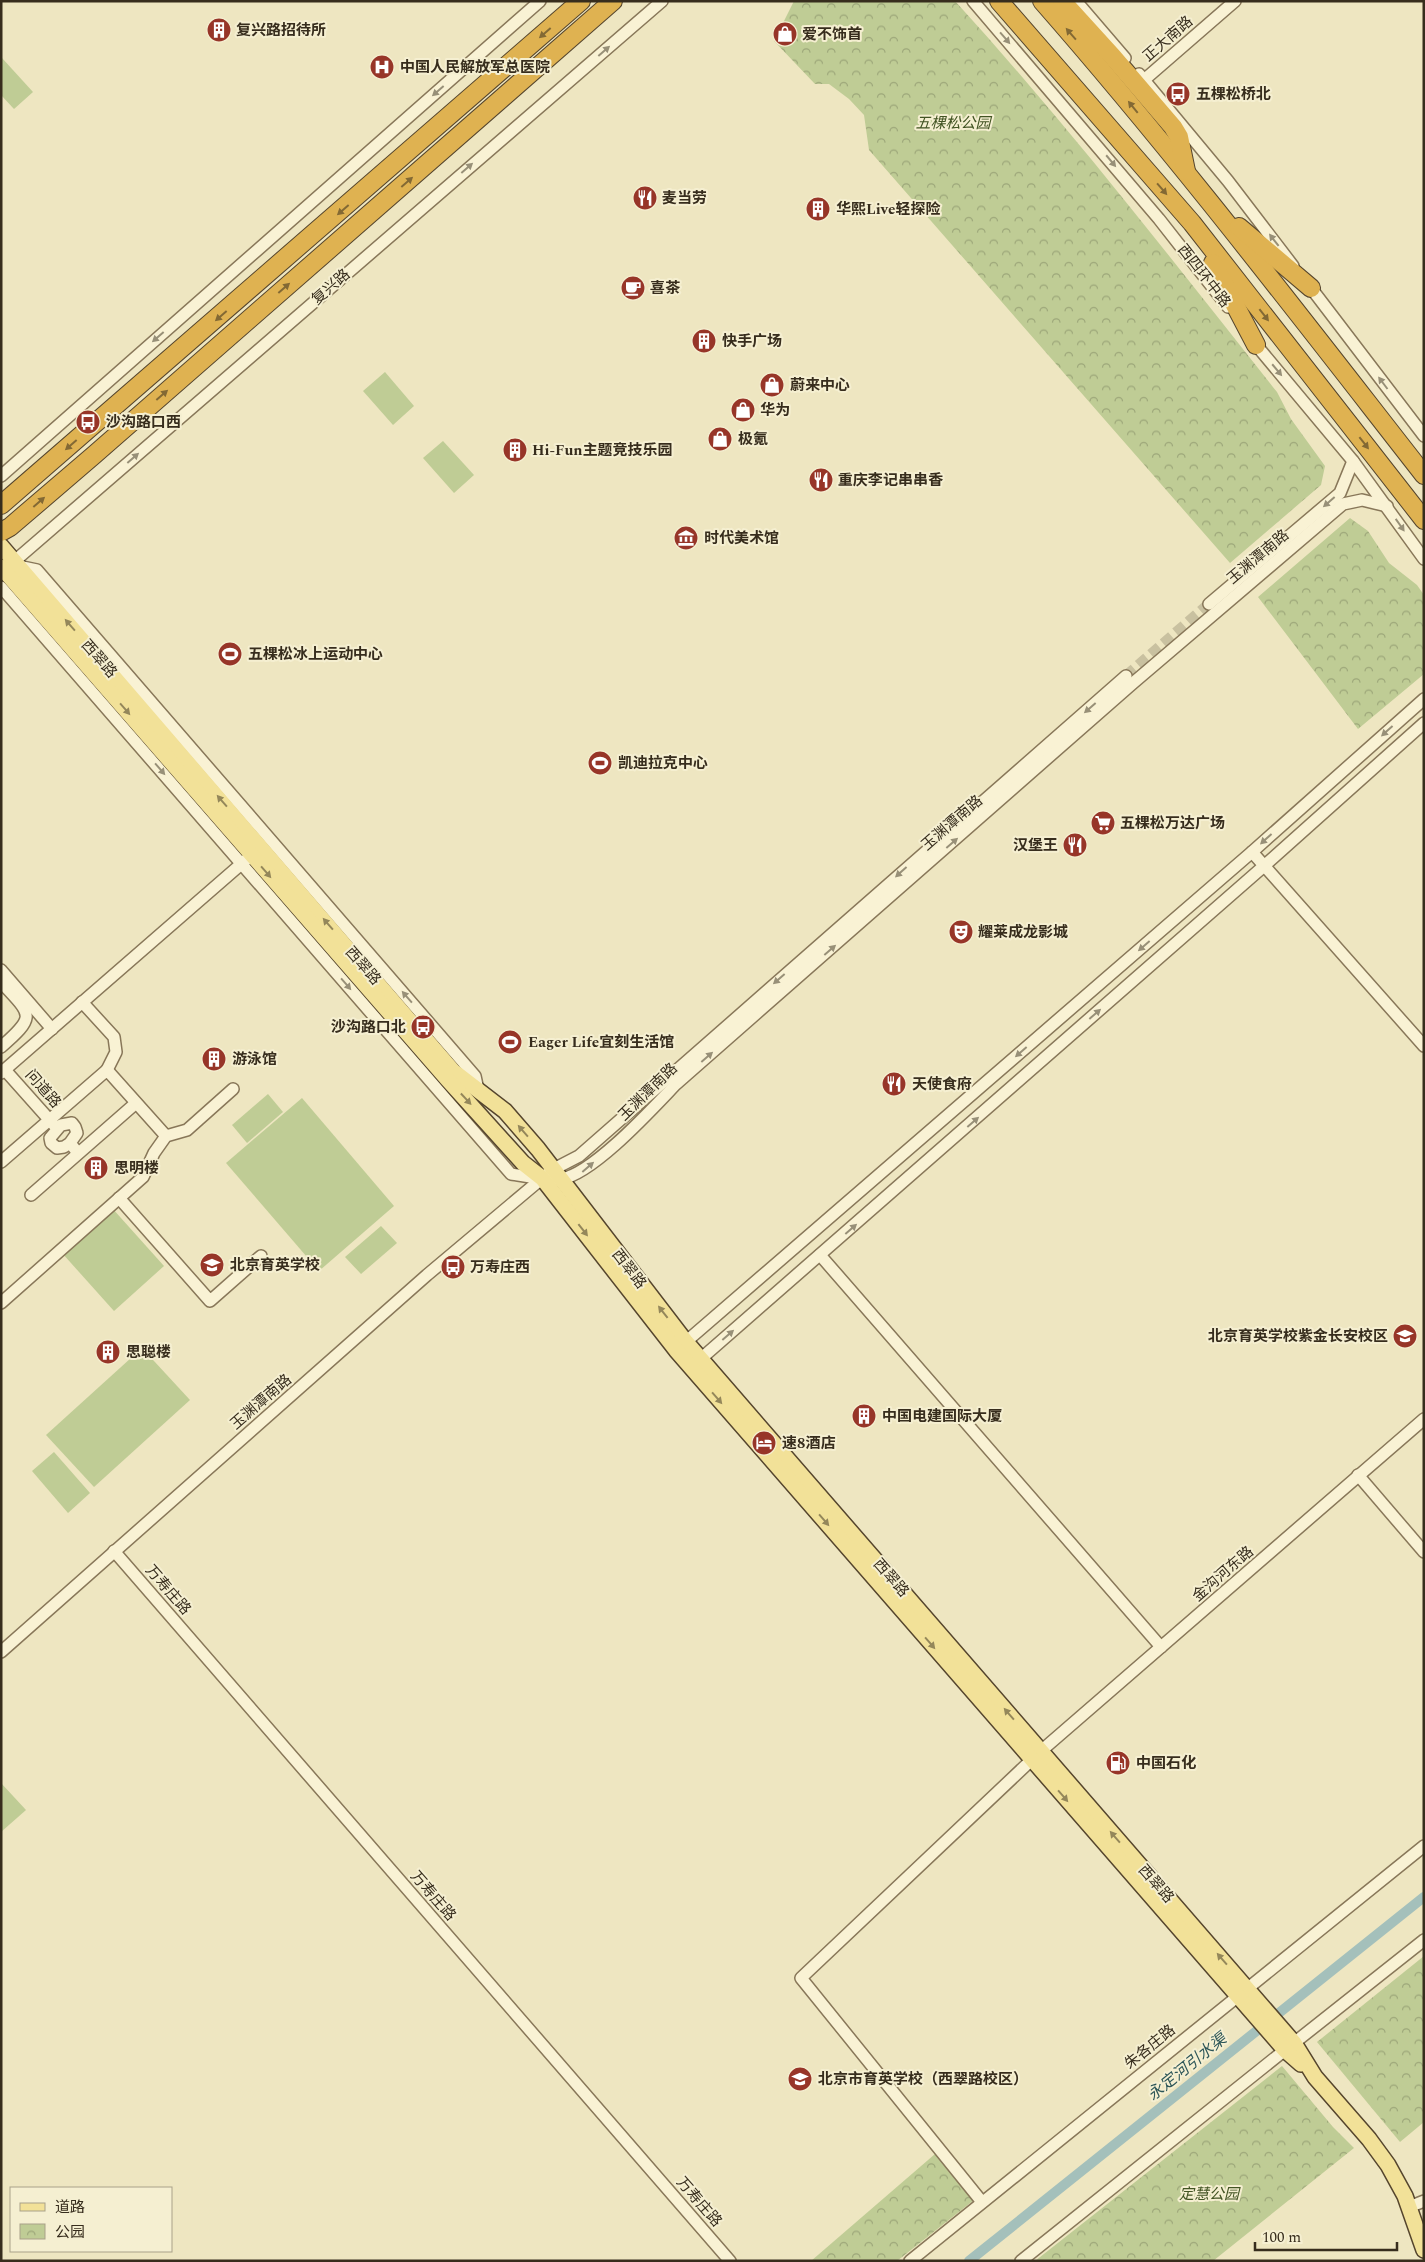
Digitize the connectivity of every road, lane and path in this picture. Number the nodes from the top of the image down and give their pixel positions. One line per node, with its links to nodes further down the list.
1 (540, 1): 20 (street, one-way to 20)
2 (581, 1): 21 (highway, one-way to 21)
3 (612, 1): 24 (highway, 复兴路, one-way to 3)
4 (662, 1): 27 (street, 复兴路, one-way to 4)
5 (973, 1): 16 (street, 西四环中路, one-way to 16)
6 (999, 1): 14 (highway, 西四环中路, one-way to 14)
7 (1042, 1): 12 (highway, one-way to 7)
8 (1062, 1): 12 (highway)
9 (1076, 1): 11 (street)
10 (1235, 1): 11 (street, 正大南路)
11 (1144, 80): 15 (street, one-way to 11)
12 (1186, 173): 13 (highway)
13 (1211, 203): 15 (highway); 19 (highway)
14 (1192, 223): 16 (highway); 23 (highway, 西四环中路, one-way to 23)
15 (1311, 288): 17 (street, one-way to 15)
16 (1256, 345): 18 (street, 西四环中路, one-way to 18)
17 (1424, 436)
18 (1353, 461): 22 (street, 西四环中路); 29 (street, 玉渊潭南路, one-way to 29)
19 (1424, 475)
20 (1, 476)
21 (1, 505)
22 (1387, 506): 26 (street, 西四环中路, one-way to 26); 52 (street, 玉渊潭南路, one-way to 22)
23 (1424, 520)
24 (1, 532)
25 (1, 546): 27 (main road, 西翠路)
26 (1424, 559)
27 (8, 568): 34 (main road, 西翠路); 45 (street, one-way to 27)
28 (1, 587): 34 (street, one-way to 34)
29 (1209, 604)
30 (1126, 676): 52 (street, 玉渊潭南路, one-way to 52)
31 (1424, 699): 33 (street, one-way to 33)
32 (1424, 722): 35 (street)
33 (1252, 852): 35 (street); 58 (street, one-way to 58)
34 (251, 855): 38 (street); 45 (main road, 西翠路, one-way to 34); 52 (main road, 西翠路, one-way to 52)
35 (1264, 866): 40 (street); 55 (street, one-way to 35)
36 (1, 970): 39 (street)
37 (1, 982): 41 (street)
38 (82, 1002): 39 (street); 42 (street)
39 (52, 1029): 43 (street)
40 (1424, 1046)
41 (1, 1047)
42 (106, 1070): 46 (street); 47 (street)
43 (3, 1072): 47 (street, 问道路)
44 (233, 1089): 48 (street)
45 (478, 1090): 52 (main road, 西翠路, one-way to 45)
46 (136, 1102): 48 (street); 50 (street)
47 (53, 1124): 49 (street); 49 (street); 51 (street)
48 (166, 1136): 54 (street)
49 (70, 1143): 50 (street)
50 (78, 1153): 53 (street)
51 (1, 1162)
52 (551, 1176): 58 (main road, 西翠路); 62 (street, 玉渊潭南路)
53 (31, 1195)
54 (119, 1198): 56 (street); 57 (street)
55 (820, 1255): 59 (street, one-way to 55); 64 (street)
56 (261, 1256)
57 (1, 1303)
58 (681, 1346): 59 (main road, 西翠路)
59 (696, 1363): 66 (main road, 西翠路)
60 (1424, 1419): 61 (street, 金沟河东路)
61 (1358, 1476): 63 (street); 64 (street, 金沟河东路)
62 (114, 1551): 65 (street, 玉渊潭南路); 75 (street, 万寿庄路)
63 (1424, 1552)
64 (1161, 1647): 66 (street, 金沟河东路)
65 (1, 1652)
66 (1036, 1755): 69 (main road, 西翠路); 72 (street, 金沟河东路)
67 (1424, 1846): 69 (street, 朱各庄路)
68 (1424, 1940): 70 (street)
69 (1246, 1995): 70 (main road, 西翠路); 72 (street, 朱各庄路)
70 (1286, 2043): 73 (main road); 77 (street)
71 (1424, 2201): 73 (street)
72 (982, 2202): 76 (street, 朱各庄路)
73 (1409, 2207): 74 (main road)
74 (1424, 2250)
75 (730, 2261)
76 (910, 2261)
77 (1021, 2261)

